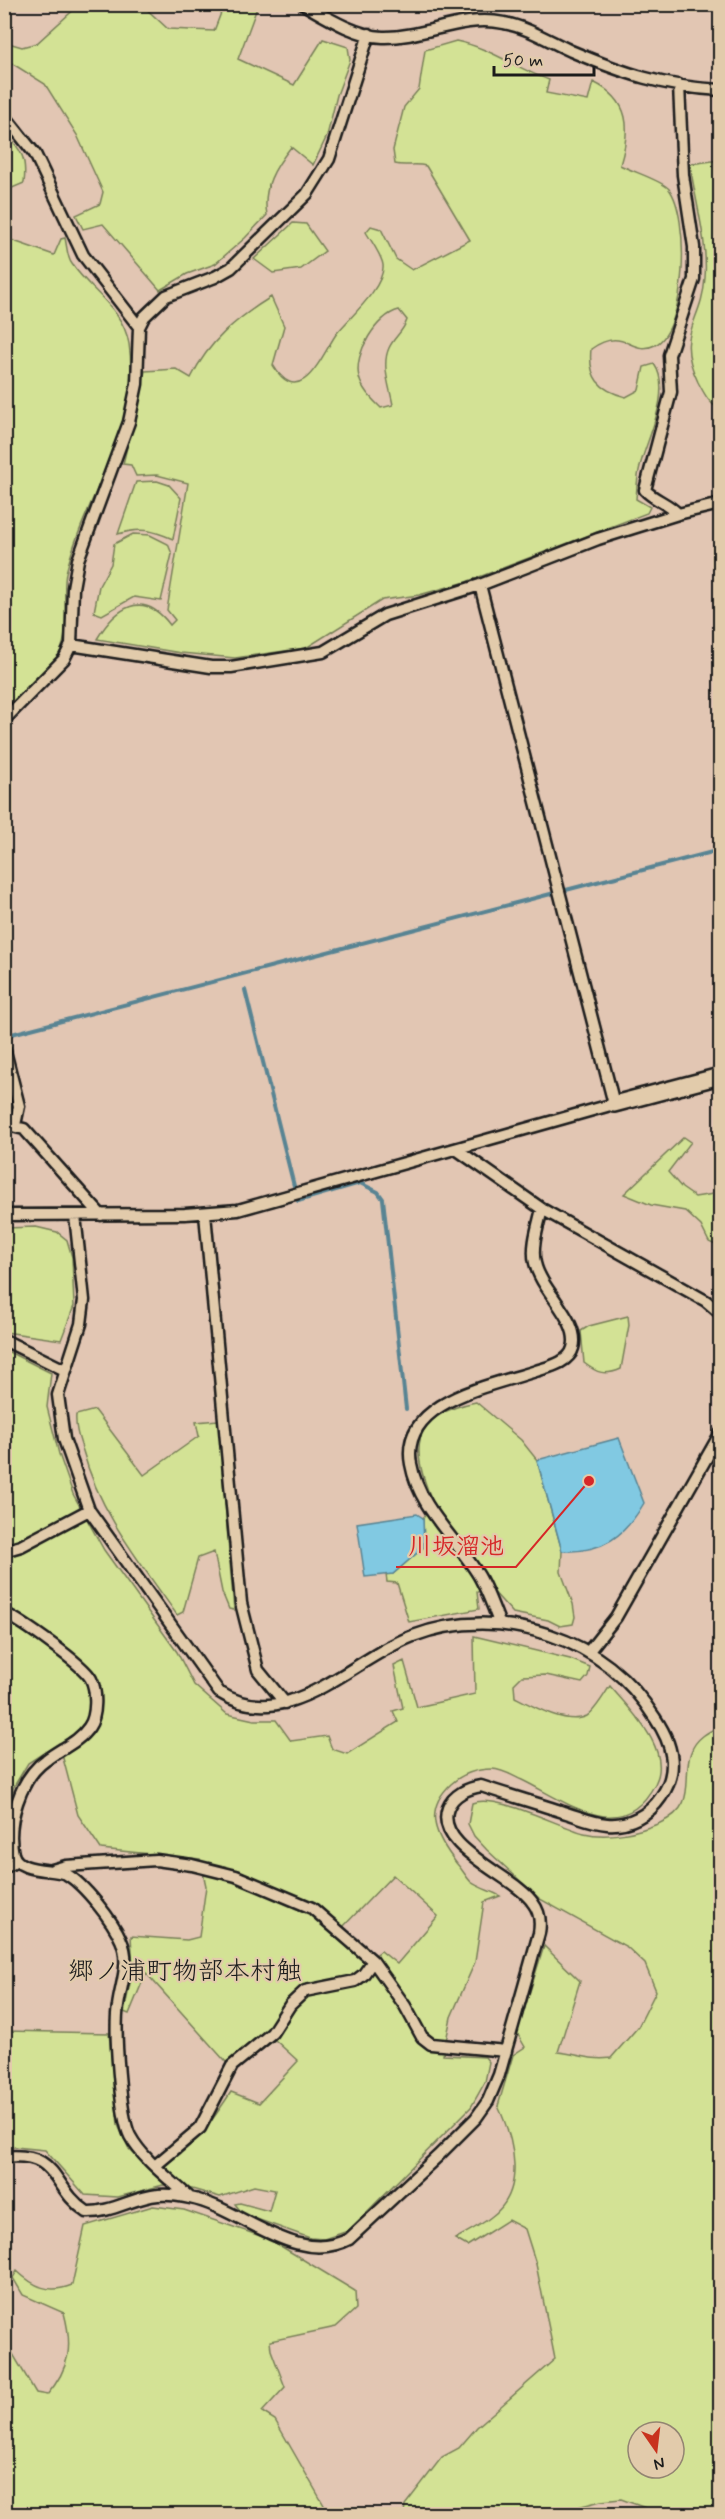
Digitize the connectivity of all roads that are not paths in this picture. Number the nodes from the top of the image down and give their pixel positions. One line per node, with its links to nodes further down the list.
1 (303, 4): 2 (street)
2 (369, 34): 3 (street); 6 (street)
3 (679, 85): 4 (street); 8 (street)
4 (720, 90)
5 (4, 114): 6 (street)
6 (139, 327): 10 (street)
7 (720, 504): 8 (street)
8 (678, 513): 9 (street)
9 (480, 585): 10 (street); 14 (street)
10 (71, 645): 11 (street)
11 (4, 720)
12 (4, 1047): 15 (street)
13 (720, 1076): 14 (street)
14 (614, 1104): 16 (street)
15 (10, 1125): 21 (street)
16 (456, 1149): 17 (street); 18 (street)
17 (542, 1209): 22 (street); 29 (street)
18 (205, 1214): 21 (street); 31 (street)
19 (4, 1215): 20 (street)
20 (75, 1215): 21 (street); 24 (street)
21 (101, 1215)
22 (720, 1313)
23 (4, 1340): 24 (street)
24 (65, 1370): 26 (street)
25 (720, 1434): 30 (street)
26 (89, 1510): 27 (street); 31 (street)
27 (4, 1551)
28 (4, 1613): 32 (street)
29 (499, 1622): 30 (street); 31 (street)
30 (589, 1651): 37 (street)
31 (285, 1703)
32 (9, 1829): 33 (street)
33 (17, 1861): 34 (street); 35 (street)
34 (4, 1868)
35 (52, 1870): 36 (street); 39 (street)
36 (373, 1961): 37 (street); 39 (street)
37 (506, 2051): 40 (street)
38 (4, 2157): 40 (street)
39 (156, 2165): 40 (street)
40 (190, 2198)

